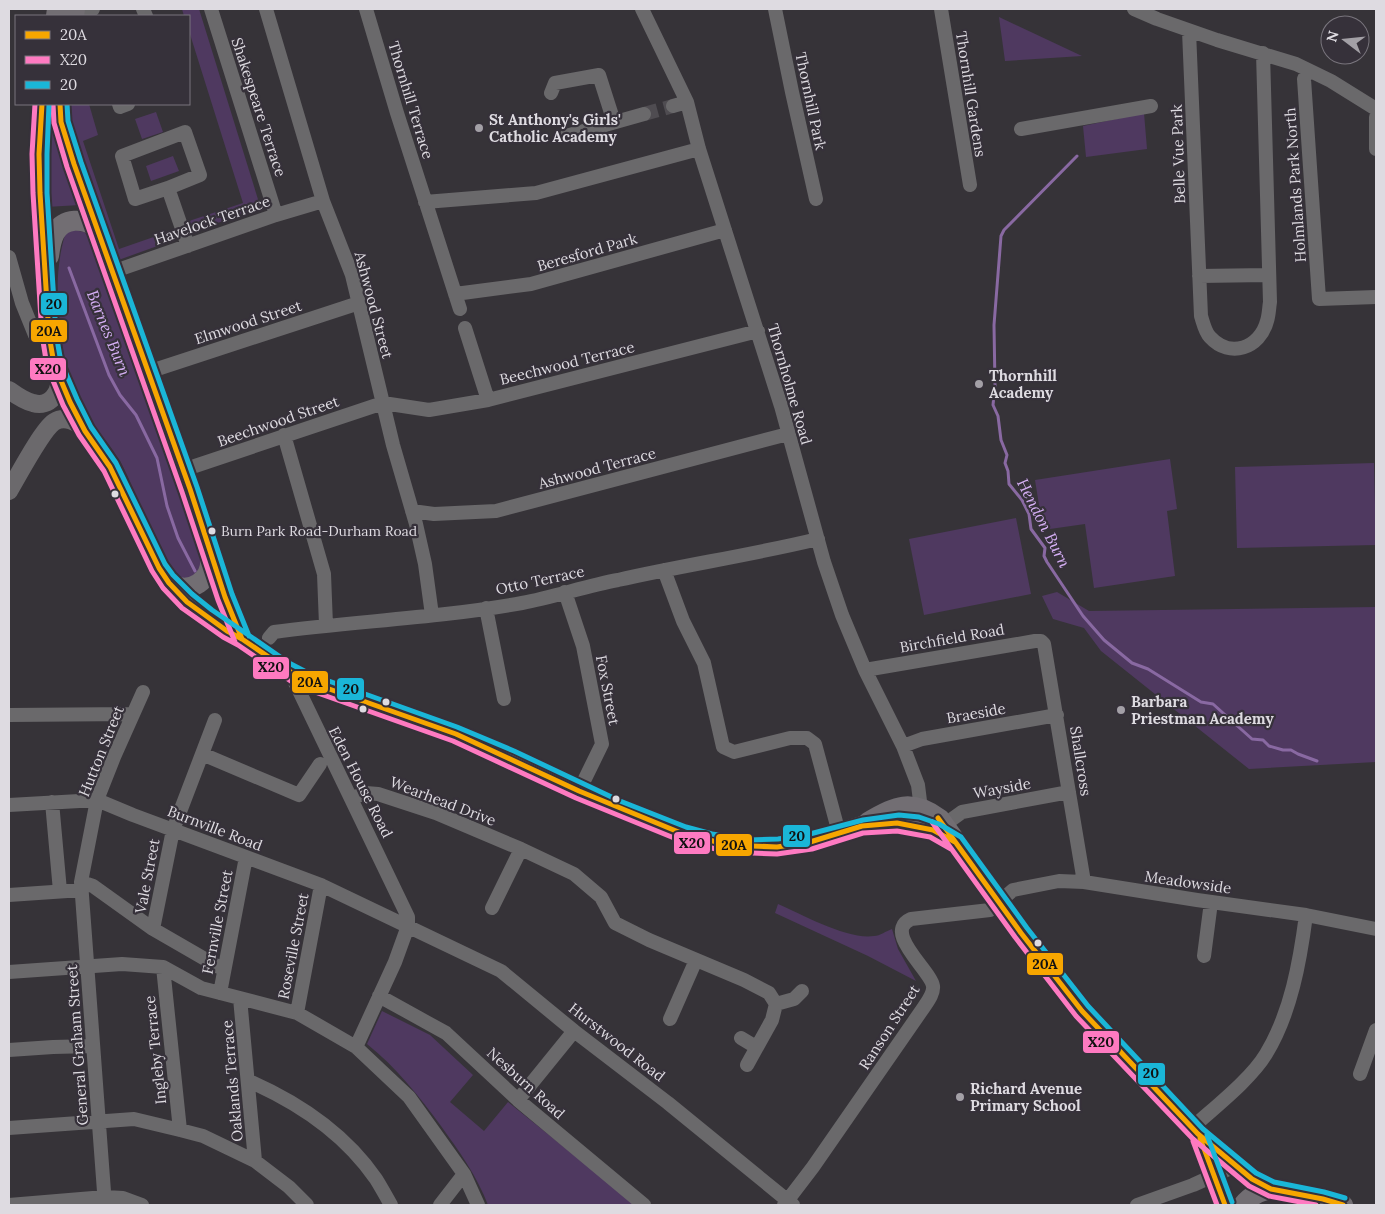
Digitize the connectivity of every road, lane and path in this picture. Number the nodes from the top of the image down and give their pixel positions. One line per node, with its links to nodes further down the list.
1 (211, 9): 30 (street, Shakespeare Terrace)
2 (266, 9): 28 (street, Ashwood Street)
3 (366, 9): 29 (street, Thornhill Terrace)
4 (642, 9): 23 (street, Thornholme Road)
5 (775, 9): 27 (street, Thornhill Park)
6 (941, 9): 25 (street, Thornhill Gardens)
7 (75, 10): 9 (highway)
8 (1140, 10): 10 (street)
9 (59, 15)
10 (1189, 31): 11 (street); 37 (street, Belle Vue Park)
11 (1263, 53): 12 (street); 36 (street)
12 (1308, 70): 17 (street); 40 (street, Holmlands Park North)
13 (552, 93): 20 (street)
14 (42, 105): 38 (highway)
15 (60, 105): 31 (highway)
16 (1151, 106): 21 (street)
17 (1376, 109)
18 (644, 114): 20 (street)
19 (1376, 118): 24 (street)
20 (614, 122): 22 (street)
21 (1021, 129)
22 (566, 136)
23 (699, 149): 29 (street); 32 (street, Thornholme Road)
24 (1376, 149)
25 (970, 185)
26 (168, 188): 26 (street); 33 (street)
27 (816, 199)
28 (323, 201): 30 (street, Havelock Terrace); 41 (street, Ashwood Street)
29 (425, 202): 39 (street, Thornhill Terrace)
30 (276, 215): 33 (street, Havelock Terrace)
31 (97, 228): 35 (highway); 38 (highway)
32 (725, 230): 39 (street, Beresford Park); 44 (street, Thornholme Road)
33 (188, 246): 35 (street, Havelock Terrace)
34 (9, 258): 45 (street)
35 (112, 272): 46 (highway)
36 (1268, 275): 37 (street); 37 (street)
37 (1199, 276)
38 (45, 281): 45 (highway)
39 (455, 294): 42 (street, Thornhill Terrace)
40 (1376, 297)
41 (359, 303): 46 (street, Elmwood Street); 50 (street, Ashwood Street)
42 (460, 309)
43 (465, 328): 49 (street)
44 (758, 331): 49 (street, Beechwood Terrace); 52 (street, Thornholme Road)
45 (49, 335): 47 (highway)
46 (148, 372): 55 (highway)
47 (59, 377): 48 (main road); 51 (highway)
48 (12, 392): 54 (main road)
49 (488, 400): 50 (street, Beechwood Terrace)
50 (383, 403): 53 (street, Beechwood Street); 57 (street, Ashwood Street)
51 (85, 431): 54 (main road); 61 (highway)
52 (788, 434): 57 (street, Ashwood Terrace); 58 (street, Thornholme Road)
53 (284, 435): 55 (street, Beechwood Street); 65 (street)
54 (40, 439): 56 (main road)
55 (183, 470): 59 (highway)
56 (9, 491)
57 (412, 511): 64 (street, Ashwood Street)
58 (818, 539): 60 (street, Otto Terrace); 69 (street, Thornholme Road)
59 (210, 556): 61 (highway); 67 (highway)
60 (664, 570): 62 (street, Otto Terrace); 89 (street)
61 (169, 583): 67 (highway)
62 (565, 592): 63 (street, Otto Terrace); 80 (street, Fox Street)
63 (486, 608): 64 (street, Otto Terrace); 72 (street)
64 (432, 615): 65 (street, Otto Terrace)
65 (326, 625): 66 (street, Otto Terrace)
66 (269, 638)
67 (242, 639): 70 (highway)
68 (1044, 644): 69 (street, Birchfield Road); 75 (street, Shallcross)
69 (864, 670): 77 (street, Thornholme Road)
70 (290, 672): 80 (highway); 82 (street, Eden House Road)
71 (143, 692): 73 (street, Hutton Street)
72 (504, 699)
73 (133, 714): 74 (street); 83 (street, Hutton Street)
74 (9, 715)
75 (1057, 716): 77 (street, Braeside); 81 (street, Shallcross)
76 (215, 720): 78 (street, Vale Street)
77 (902, 746): 86 (street, Thornholme Road)
78 (202, 754): 79 (street); 88 (street, Vale Street)
79 (320, 764)
80 (578, 791): 89 (highway)
81 (1069, 792): 86 (street, Wayside); 92 (street, Shallcross)
82 (352, 798): 90 (street, Wearhead Drive); 101 (street, Eden House Road)
83 (97, 800): 84 (street); 88 (street, Burnville Road); 93 (street, Hutton Street)
84 (52, 802): 85 (street); 95 (street)
85 (9, 805)
86 (925, 817): 87 (highway); 87 (highway); 97 (highway)
87 (862, 826): 89 (highway)
88 (173, 830): 91 (street, Burnville Road); 102 (street, Vale Street)
89 (839, 833)
90 (521, 849): 99 (street); 105 (street, Wearhead Drive)
91 (246, 857): 94 (street, Burnville Road); 108 (street, Fernville Street)
92 (1084, 882): 97 (street, Meadowside); 98 (street, Meadowside)
93 (82, 886): 95 (street); 102 (street); 106 (street, General Graham Street)
94 (322, 886): 101 (street, Burnville Road); 115 (street, Roseville Street)
95 (60, 891): 96 (street)
96 (9, 895)
97 (999, 902): 131 (highway); 138 (street, Ranson Street)
98 (1211, 902): 100 (street, Meadowside); 104 (street)
99 (492, 908)
100 (1306, 915): 103 (street, Meadowside); 131 (street)
101 (408, 926): 112 (street); 118 (street, Hurstwood Road)
102 (153, 929): 108 (street)
103 (1376, 929)
104 (1204, 956)
105 (696, 960): 114 (street, Wearhead Drive); 116 (street)
106 (87, 965): 107 (street); 109 (street); 120 (street, General Graham Street)
107 (163, 968): 111 (street); 130 (street, Ingleby Terrace)
108 (224, 970): 111 (street, Fernville Street)
109 (9, 972)
110 (802, 991): 114 (street)
111 (220, 993): 113 (street)
112 (379, 996): 121 (street); 127 (street, Nesburn Road)
113 (240, 998): 115 (street); 126 (street, Oaklands Terrace)
114 (776, 1004): 122 (street)
115 (297, 1013): 121 (street)
116 (670, 1019)
117 (1376, 1030): 125 (street)
118 (574, 1031): 127 (street); 138 (street, Hurstwood Road)
119 (742, 1038): 122 (street)
120 (93, 1046): 123 (street); 128 (street, General Graham Street)
121 (356, 1047): 134 (street)
122 (756, 1047): 124 (street)
123 (9, 1050)
124 (747, 1066)
125 (1360, 1074)
126 (249, 1081): 132 (street, Oaklands Terrace); 142 (street)
127 (518, 1100): 145 (street, Nesburn Road)
128 (98, 1121): 129 (street); 130 (street); 137 (street, General Graham Street)
129 (9, 1128)
130 (180, 1130): 132 (street)
131 (1196, 1131): 133 (highway); 135 (highway)
132 (255, 1161): 141 (street)
133 (1235, 1166): 135 (street); 136 (highway)
134 (464, 1174): 143 (street); 144 (street)
135 (1215, 1176): 146 (street); 147 (highway)
136 (1271, 1189): 148 (highway); 149 (highway)
137 (105, 1201): 139 (street); 140 (street)
138 (788, 1204)
139 (9, 1205)
140 (142, 1205)
141 (307, 1205)
142 (391, 1205)
143 (440, 1205)
144 (478, 1205)
145 (644, 1205)
146 (1137, 1205)
147 (1225, 1205)
148 (1243, 1205)
149 (1343, 1205)

